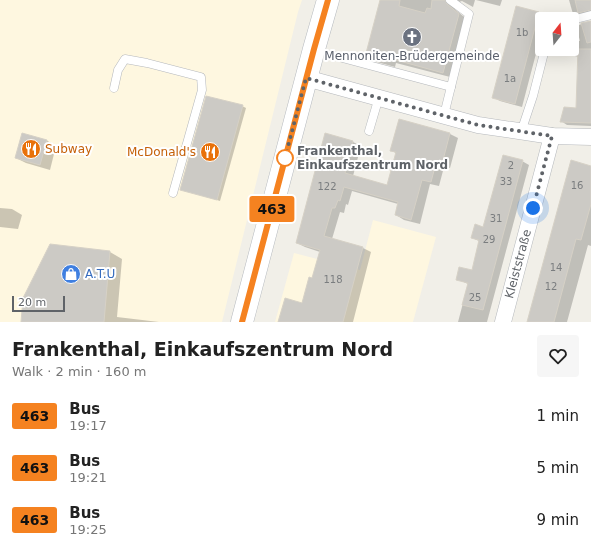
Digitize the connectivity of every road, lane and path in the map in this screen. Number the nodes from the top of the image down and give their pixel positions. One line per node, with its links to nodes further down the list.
1 (328, 0): 7 (main road)
2 (450, 0): 8 (lane)
3 (591, 15): 4 (lane)
4 (579, 18)
5 (332, 55): 8 (lane)
6 (543, 56): 13 (lane)
7 (306, 78): 10 (street); 17 (main road)
8 (451, 87): 11 (lane)
9 (114, 88): 16 (lane)
10 (379, 97): 11 (street); 12 (lane)
11 (444, 115): 13 (street)
12 (369, 131)
13 (521, 132): 14 (street)
14 (552, 136): 15 (street); 18 (street, Kleiststraße)
15 (591, 137)
16 (173, 193)
17 (242, 322)
18 (503, 322)

